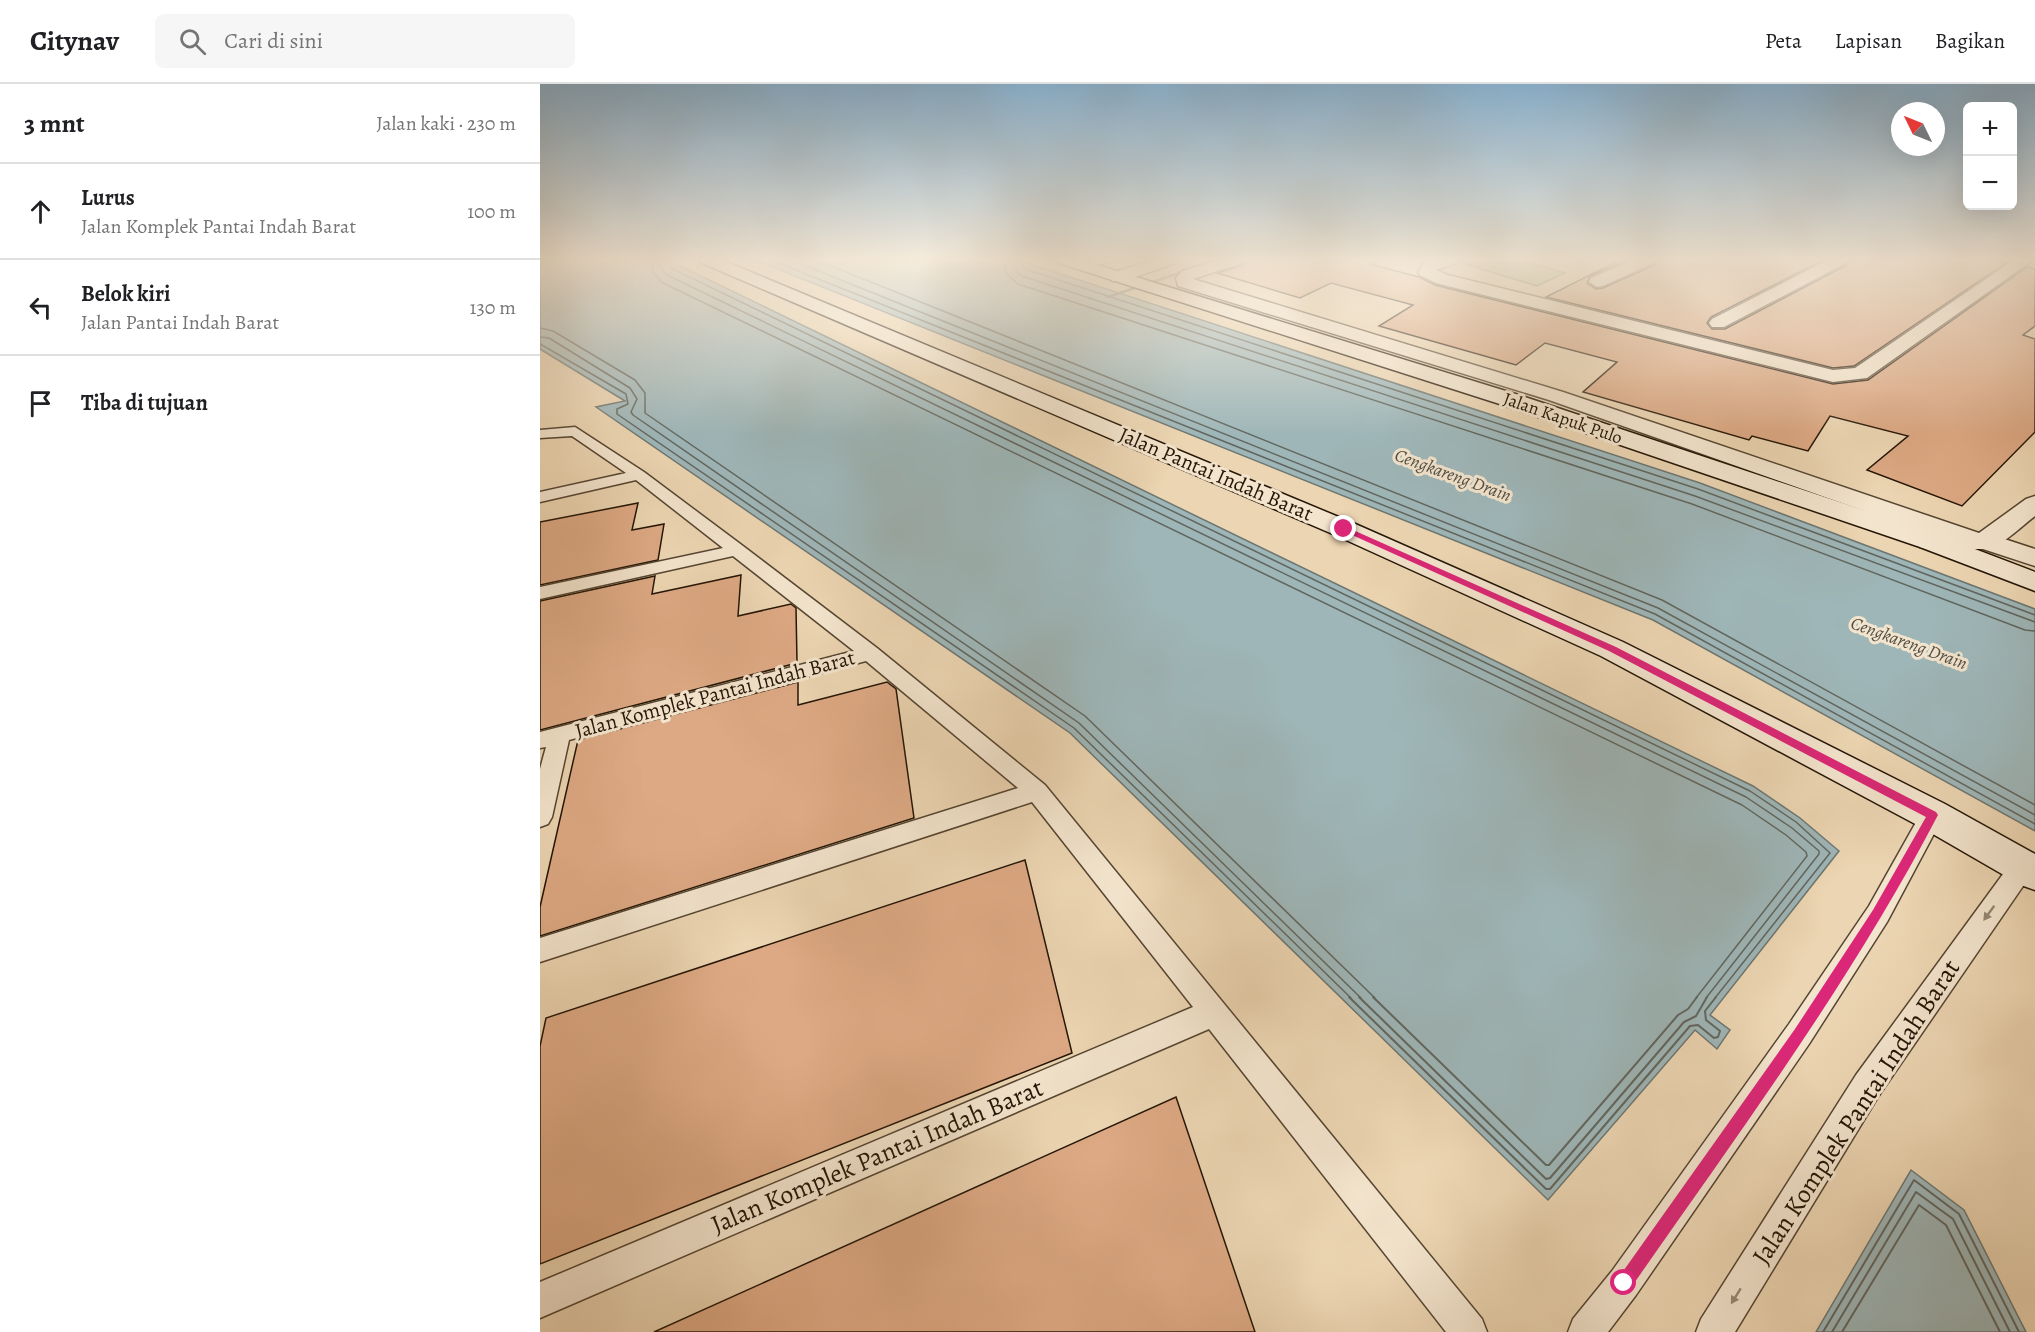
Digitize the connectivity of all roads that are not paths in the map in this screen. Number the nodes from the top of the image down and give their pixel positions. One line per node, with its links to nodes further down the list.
1 (846, 318): 21 (street, Jalan Pantai Indah Barat)
2 (1252, 318): 12 (street, Jalan Kapuk Pulo)
3 (1302, 318): 13 (street)
4 (1596, 318): 6 (street)
5 (1727, 318): 7 (street)
6 (1941, 318)
7 (1718, 323)
8 (540, 434): 9 (lane, Jalan Komplek Pantai Indah Barat)
9 (639, 476): 10 (lane); 14 (lane, Jalan Komplek Pantai Indah Barat)
10 (540, 497)
11 (2035, 504): 13 (street)
12 (1929, 541): 13 (street); 16 (street, Jalan Kapuk Pulo)
13 (1980, 541): 15 (street)
14 (737, 550): 17 (lane); 18 (lane, Jalan Komplek Pantai Indah Barat)
15 (2035, 558)
16 (2035, 582)
17 (540, 593)
18 (870, 652): 19 (lane, Jalan Komplek Pantai Indah Barat); 20 (lane, Jalan Komplek Pantai Indah Barat)
19 (550, 738): 22 (lane, Jalan Komplek Pantai Indah Barat)
20 (1037, 791): 24 (lane); 25 (lane, Jalan Komplek Pantai Indah Barat)
21 (1932, 815): 23 (street, Jalan Pantai Indah Barat); 28 (lane)
22 (540, 817)
23 (2029, 870): 29 (lane, Jalan Komplek Pantai Indah Barat, one-way to 29)
24 (540, 950)
25 (1215, 1012): 26 (lane, Jalan Komplek Pantai Indah Barat); 27 (lane, Jalan Komplek Pantai Indah Barat)
26 (540, 1300)
27 (1469, 1332)
28 (1586, 1332)
29 (1714, 1332)

